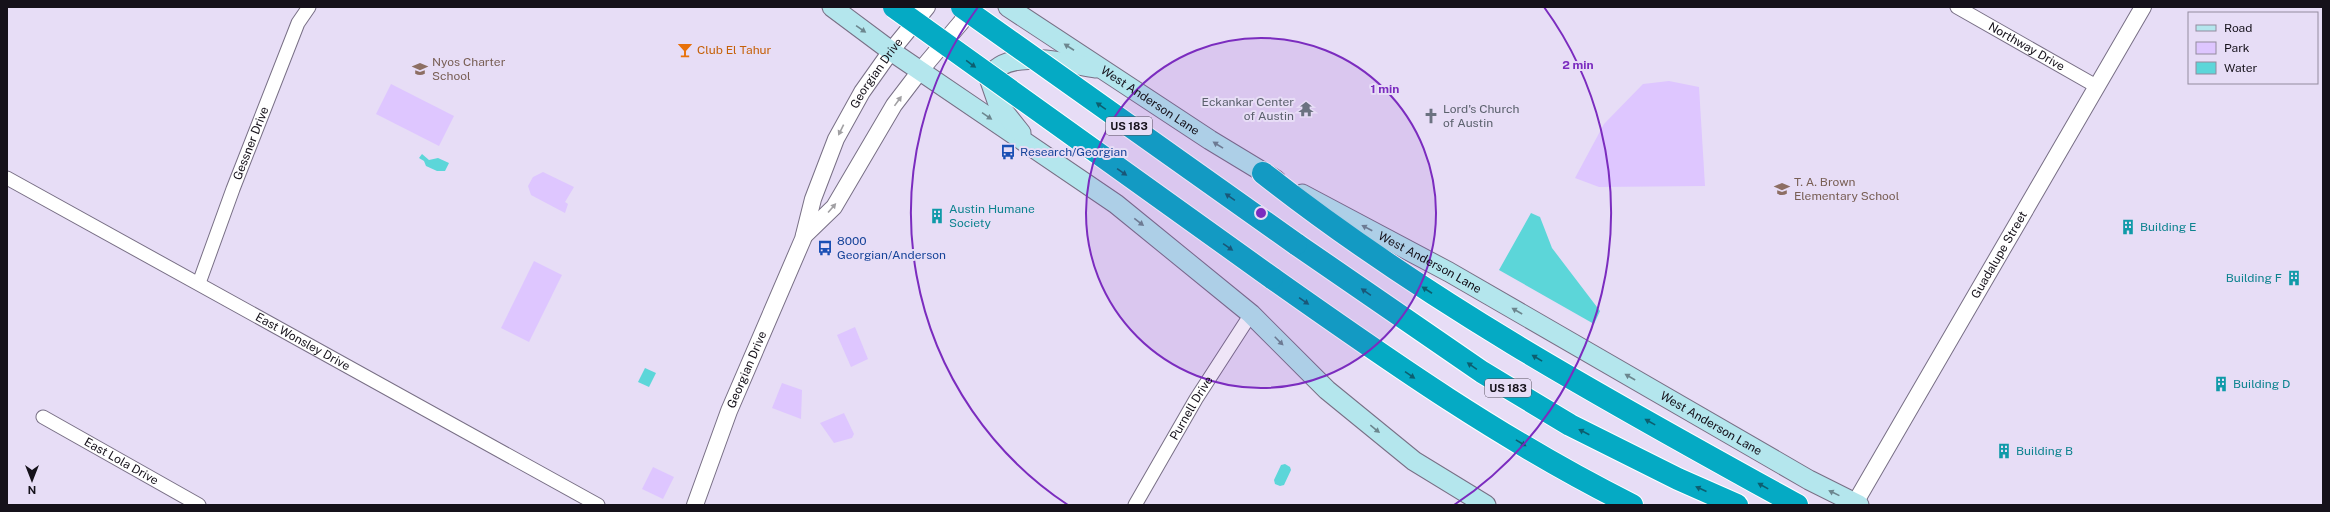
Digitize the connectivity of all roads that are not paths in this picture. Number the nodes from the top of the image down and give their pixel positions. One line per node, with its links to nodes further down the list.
1 (309, 7): 18 (street, Gessner Drive)
2 (832, 7): 10 (main road, one-way to 10)
3 (894, 7): 27 (highway, one-way to 27, bridge)
4 (927, 7): 10 (street, Georgian Drive)
5 (962, 7): 28 (highway, US 183, one-way to 5, bridge)
6 (974, 7): 12 (street, Georgian Drive)
7 (1008, 7): 11 (main road, West Anderson Lane, one-way to 7)
8 (1957, 7): 13 (street, Northway Drive)
9 (2143, 7): 13 (street, Guadalupe Street)
10 (891, 51): 12 (main road); 17 (street, Georgian Drive, one-way to 17)
11 (1102, 69): 14 (main road); 15 (main road, West Anderson Lane, one-way to 11)
12 (920, 71): 14 (main road, one-way to 14); 17 (street, Georgian Drive, one-way to 12)
13 (2096, 86): 21 (street, Guadalupe Street)
14 (1035, 149): 19 (main road, one-way to 19)
15 (1262, 173): 21 (main road, West Anderson Lane, one-way to 15); 29 (highway, one-way to 15)
16 (7, 178): 18 (street, East Wonsley Drive)
17 (804, 236): 24 (street, Georgian Drive)
18 (199, 283): 23 (street, East Wonsley Drive)
19 (1251, 314): 25 (street, Purnell Drive); 26 (main road, one-way to 26)
20 (43, 417): 22 (street, East Lola Drive)
21 (1857, 504)
22 (198, 505)
23 (598, 505)
24 (695, 505)
25 (1135, 505)
26 (1486, 505)
27 (1632, 505)
28 (1737, 505)
29 (1798, 505)

